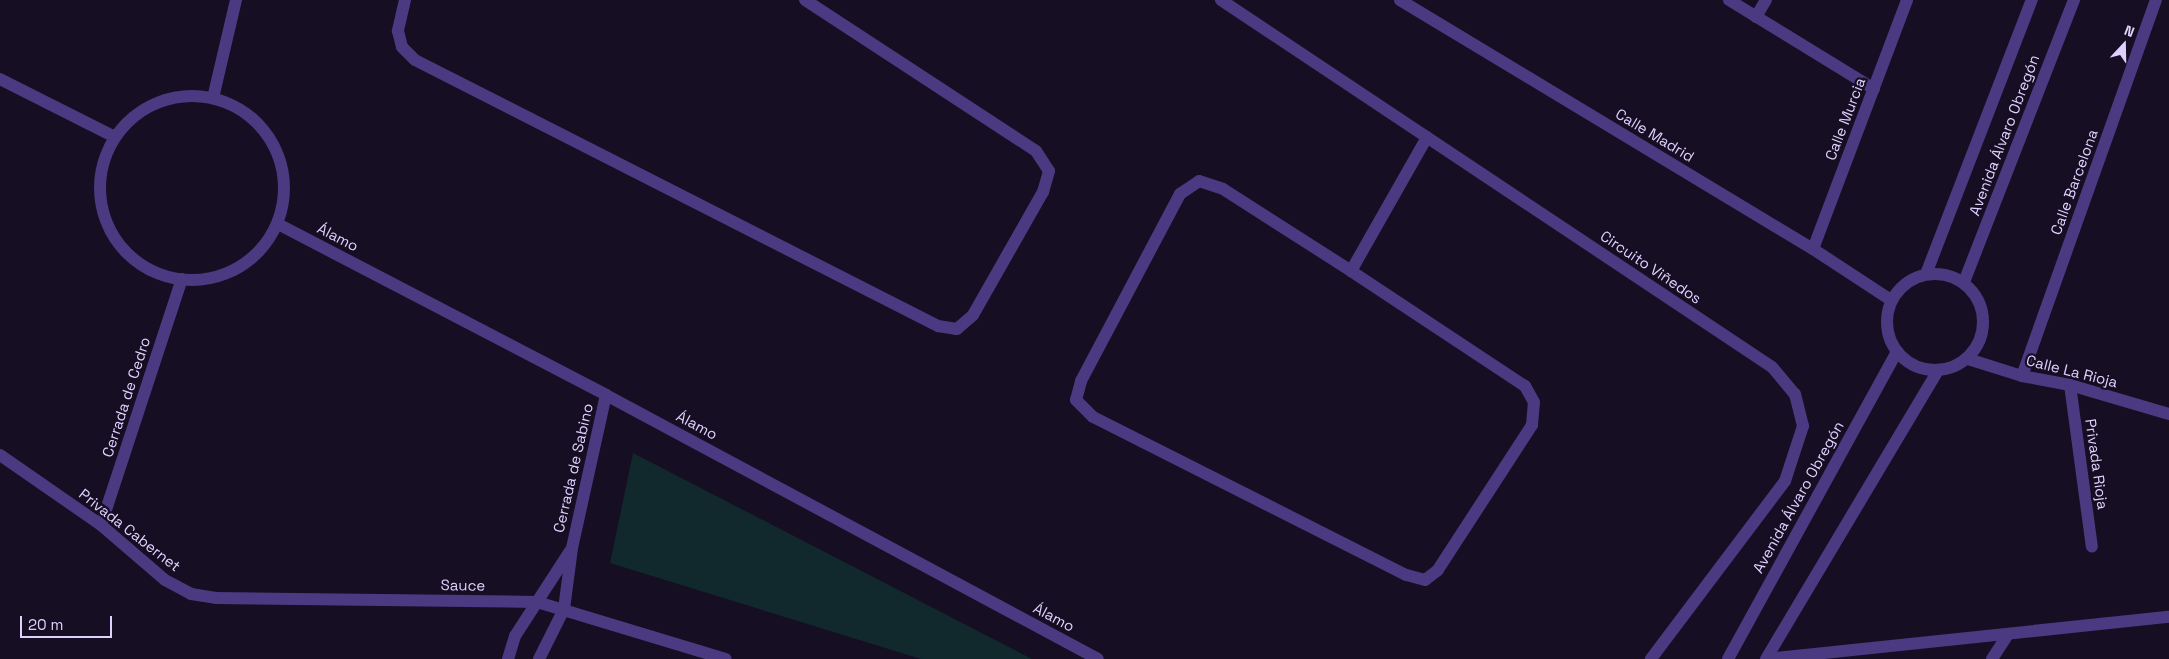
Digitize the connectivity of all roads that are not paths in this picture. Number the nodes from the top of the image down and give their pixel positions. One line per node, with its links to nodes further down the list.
1 (236, 0): 15 (street)
2 (405, 0): 3 (street)
3 (805, 0)
4 (1221, 0): 16 (street, Circuito Viñedos)
5 (1400, 0): 19 (street, Calle Madrid)
6 (1729, 0): 12 (street)
7 (1766, 0): 12 (street)
8 (1907, 0): 14 (street, Calle Murcia)
9 (2032, 0): 21 (street, Avenida Álvaro Obregón)
10 (2074, 0): 23 (street, Avenida Álvaro Obregón)
11 (2156, 0): 28 (street, Calle Barcelona)
12 (1756, 17): 14 (street)
13 (0, 79): 17 (street)
14 (1874, 89): 19 (street, Calle Murcia)
15 (213, 98): 17 (street); 18 (street)
16 (1427, 136): 20 (street); 45 (street, Circuito Viñedos)
17 (115, 137): 22 (street)
18 (278, 224): 22 (street); 30 (street, Álamo)
19 (1813, 249): 24 (street, Calle Madrid)
20 (1351, 271): 20 (street)
21 (1926, 274): 23 (street); 24 (street)
22 (182, 280): 33 (street, Cerrada de Cedro)
23 (1964, 282): 26 (street)
24 (1891, 300): 25 (street)
25 (1897, 352): 27 (street); 46 (street, Avenida Álvaro Obregón)
26 (1968, 358): 27 (street); 28 (street, Calle La Rioja)
27 (1938, 371): 47 (street)
28 (2022, 376): 29 (street, Calle La Rioja)
29 (2070, 385): 31 (street, Calle La Rioja); 34 (street, Privada Rioja)
30 (606, 395): 35 (street, Cerrada de Sabino); 44 (street, Álamo)
31 (2169, 414)
32 (0, 455): 33 (street, Privada Cabernet)
33 (101, 524): 36 (street, Privada Cabernet)
34 (2092, 547)
35 (572, 548): 37 (street, Cerrada de Sabino); 38 (street, Cerrada de Sabino)
36 (191, 594): 37 (street, Sauce)
37 (537, 602): 38 (street, Sauce); 41 (street, Cerrada de Sabino)
38 (564, 608): 42 (street, Cerrada de Sabino); 43 (street, Sauce)
39 (2169, 617): 40 (street)
40 (2008, 634): 47 (street); 48 (street)
41 (508, 659)
42 (539, 659)
43 (726, 659)
44 (1098, 659)
45 (1651, 659)
46 (1728, 659)
47 (1767, 659)
48 (1992, 659)

